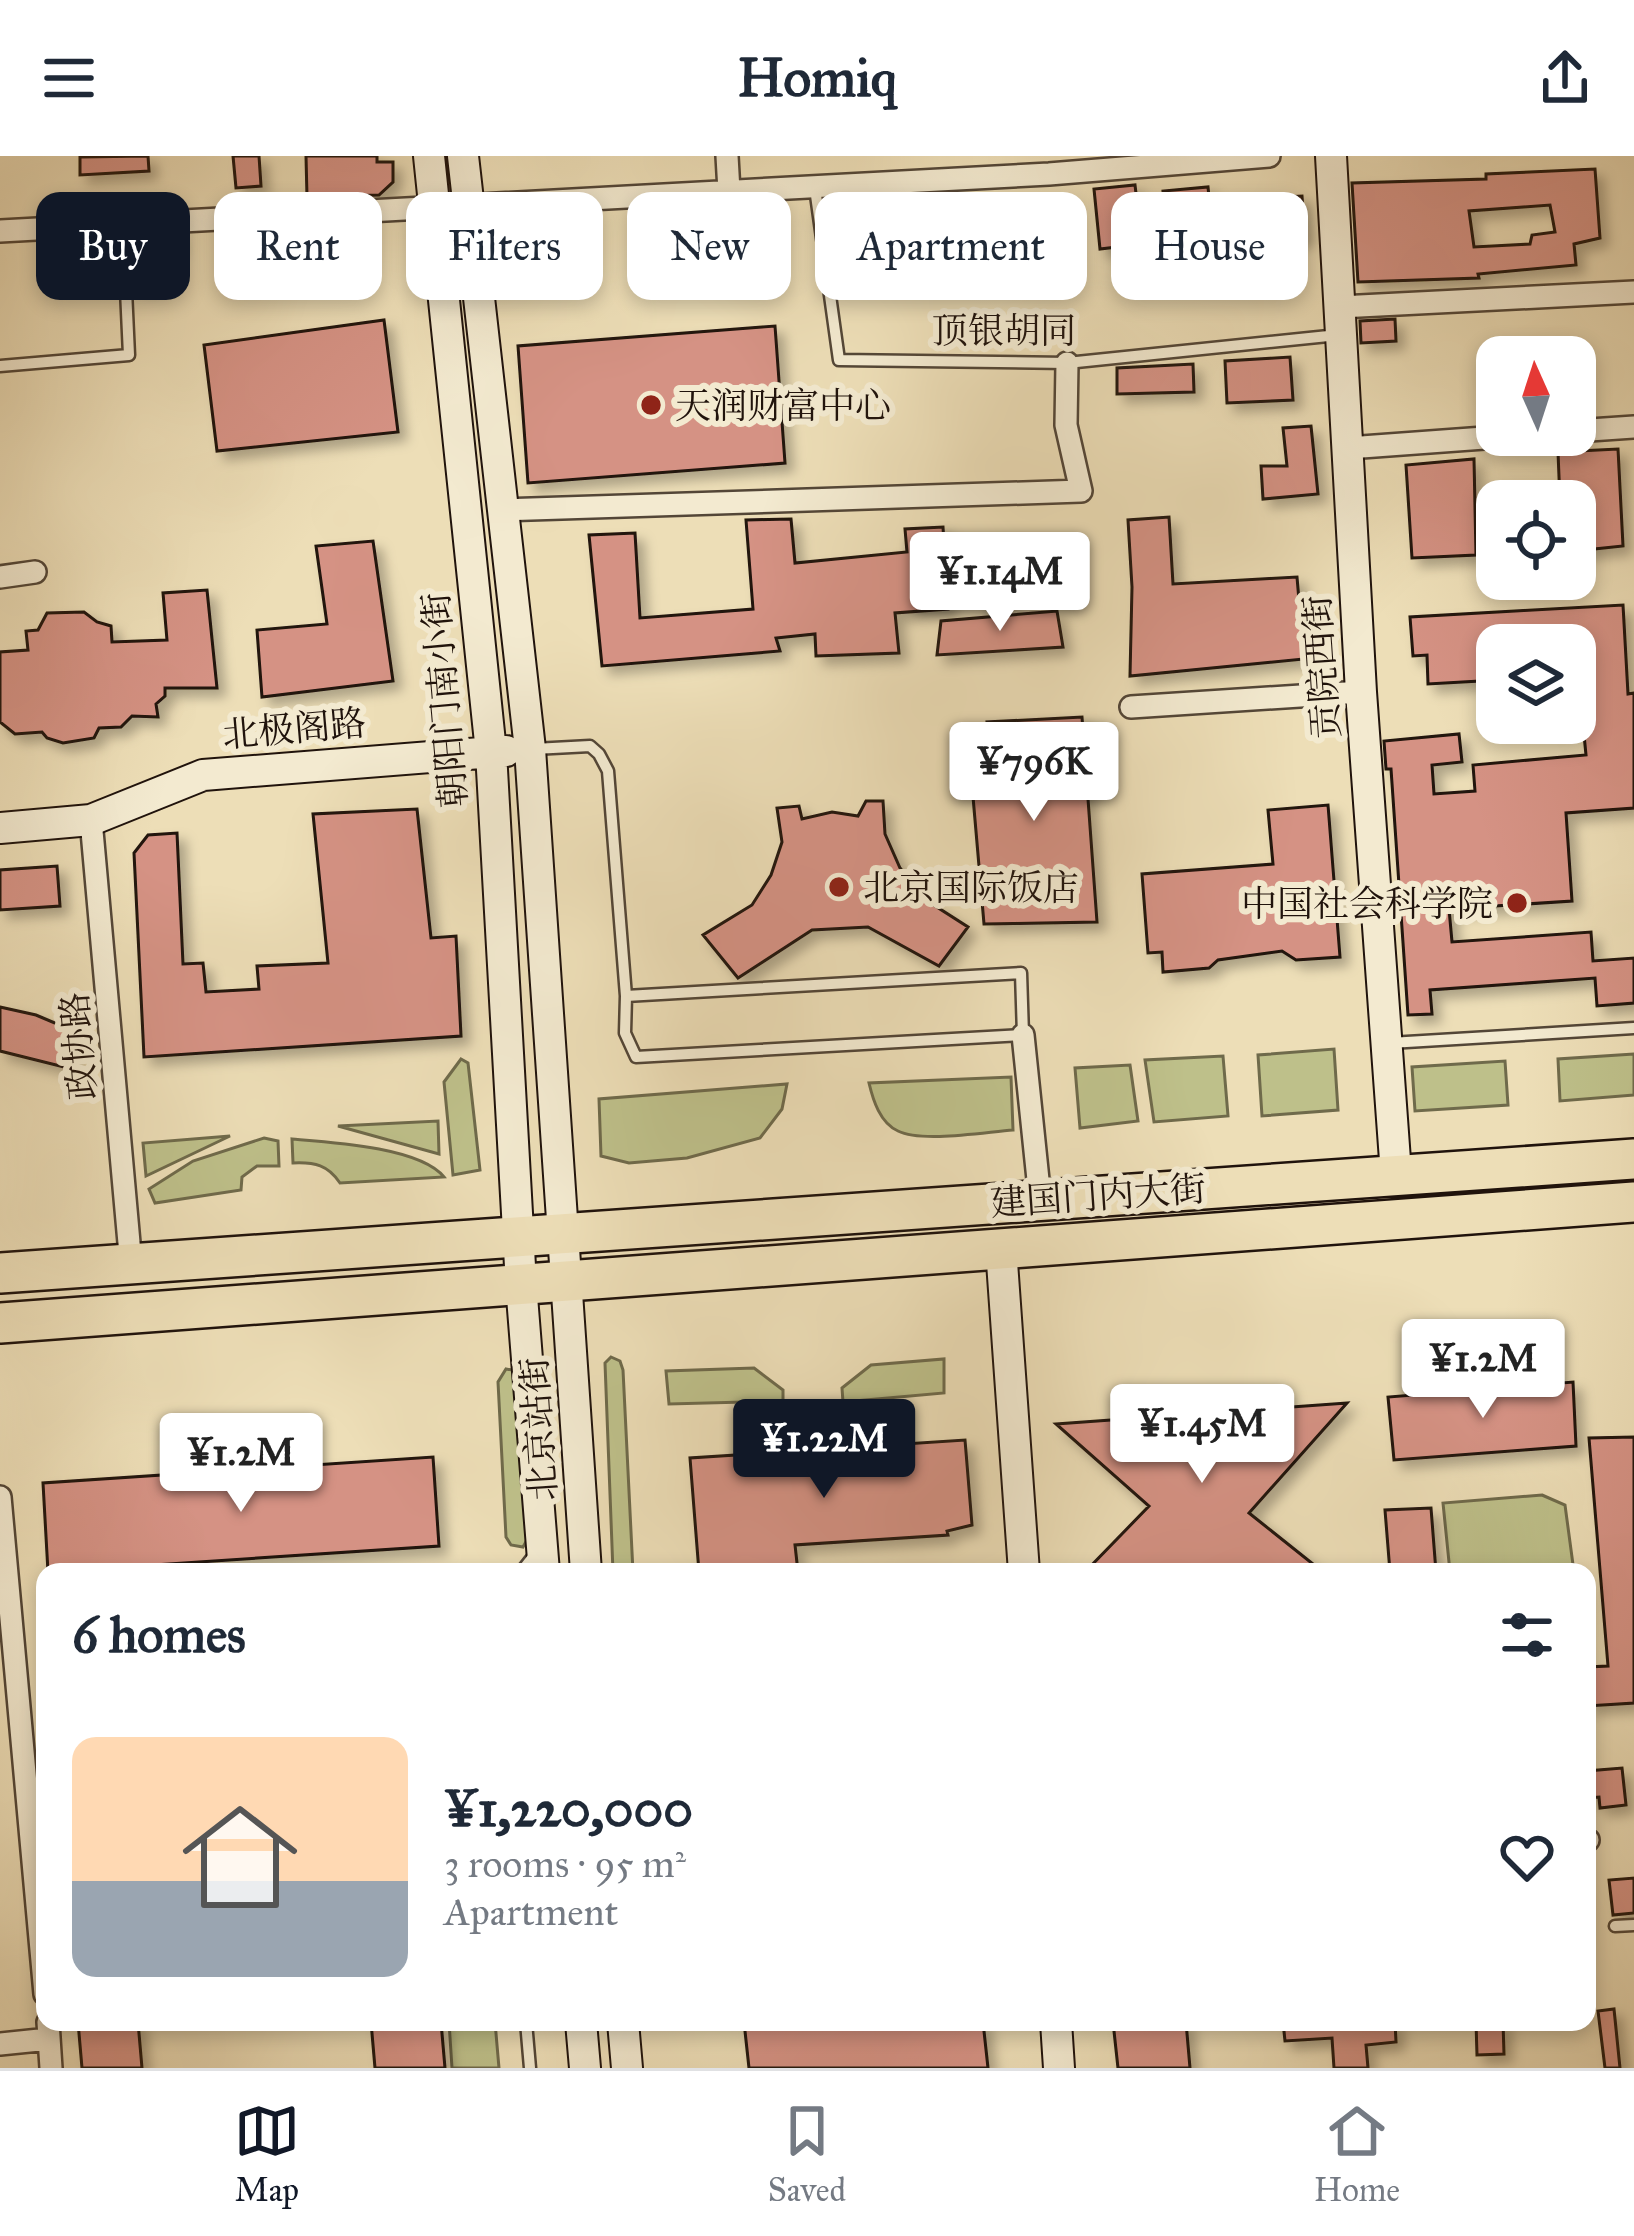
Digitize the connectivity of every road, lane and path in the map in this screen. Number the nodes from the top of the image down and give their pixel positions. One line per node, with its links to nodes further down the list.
1 (429, 156): 9 (main road, 朝阳门南小街)
2 (463, 156): 10 (main road)
3 (727, 156): 8 (street)
4 (1269, 156): 6 (street)
5 (1331, 156): 20 (main road, 贡院西街)
6 (1049, 165): 7 (street)
7 (815, 188): 8 (street); 21 (lane, 顶银胡同)
8 (728, 191): 11 (street)
9 (432, 192)
10 (466, 192)
11 (603, 199)
12 (406, 207): 13 (street)
13 (190, 219)
14 (36, 229): 15 (street)
15 (0, 231)
16 (1634, 292): 20 (street)
17 (126, 300): 22 (lane)
18 (443, 300): 33 (main road, 朝阳门南小街)
19 (479, 300): 27 (main road)
20 (1341, 321): 21 (lane, 顶银胡同); 26 (main road, 贡院西街)
21 (1067, 363): 27 (street)
22 (0, 366)
23 (1634, 427): 24 (street)
24 (1596, 430)
25 (1476, 439): 26 (street)
26 (1348, 448): 30 (main road, 贡院西街)
27 (503, 510): 32 (main road)
28 (35, 572): 29 (street)
29 (0, 577)
30 (1361, 692): 31 (street); 39 (main road, 贡院西街)
31 (1131, 706)
32 (530, 749): 33 (main road, 北极阁路); 36 (lane); 44 (main road)
33 (491, 752): 34 (main road, 北极阁路); 45 (main road, 朝阳门南小街)
34 (91, 820): 35 (main road, 北极阁路); 47 (street, 政协路)
35 (0, 828)
36 (626, 996): 38 (lane); 38 (lane)
37 (1634, 1028): 39 (lane)
38 (1023, 1035): 42 (street)
39 (1386, 1043): 41 (main road, 贡院西街)
40 (1634, 1159): 41 (highway, 建国门内大街)
41 (1396, 1174): 42 (highway, 建国门内大街)
42 (1040, 1199): 44 (highway, 建国门内大街)
43 (1634, 1202): 46 (highway, 建国门内大街)
44 (563, 1234): 45 (highway, 建国门内大街); 49 (main road, 北京站街)
45 (519, 1238): 47 (highway); 50 (main road, 朝阳门南小街)
46 (992, 1248): 49 (highway, 建国门内大街); 55 (main road); 56 (main road)
47 (131, 1265): 48 (highway)
48 (0, 1274)
49 (567, 1280): 50 (highway, 建国门内大街); 54 (main road, 北京站街)
50 (521, 1284): 51 (highway); 53 (main road, 北京站街)
51 (0, 1323)
52 (0, 1497): 57 (street)
53 (543, 1559)
54 (585, 1563)
55 (1006, 1563)
56 (1023, 1563)
57 (36, 1895)
58 (1634, 1925): 59 (lane)
59 (1615, 1926)
60 (45, 2031): 67 (street)
61 (48, 2031): 68 (street)
62 (527, 2031): 69 (lane)
63 (581, 2031): 70 (main road)
64 (624, 2031): 71 (main road)
65 (1039, 2031): 72 (main road)
66 (1057, 2031): 73 (main road)
67 (0, 2044)
68 (52, 2068)
69 (530, 2068)
70 (585, 2068)
71 (627, 2068)
72 (1041, 2068)
73 (1059, 2068)

